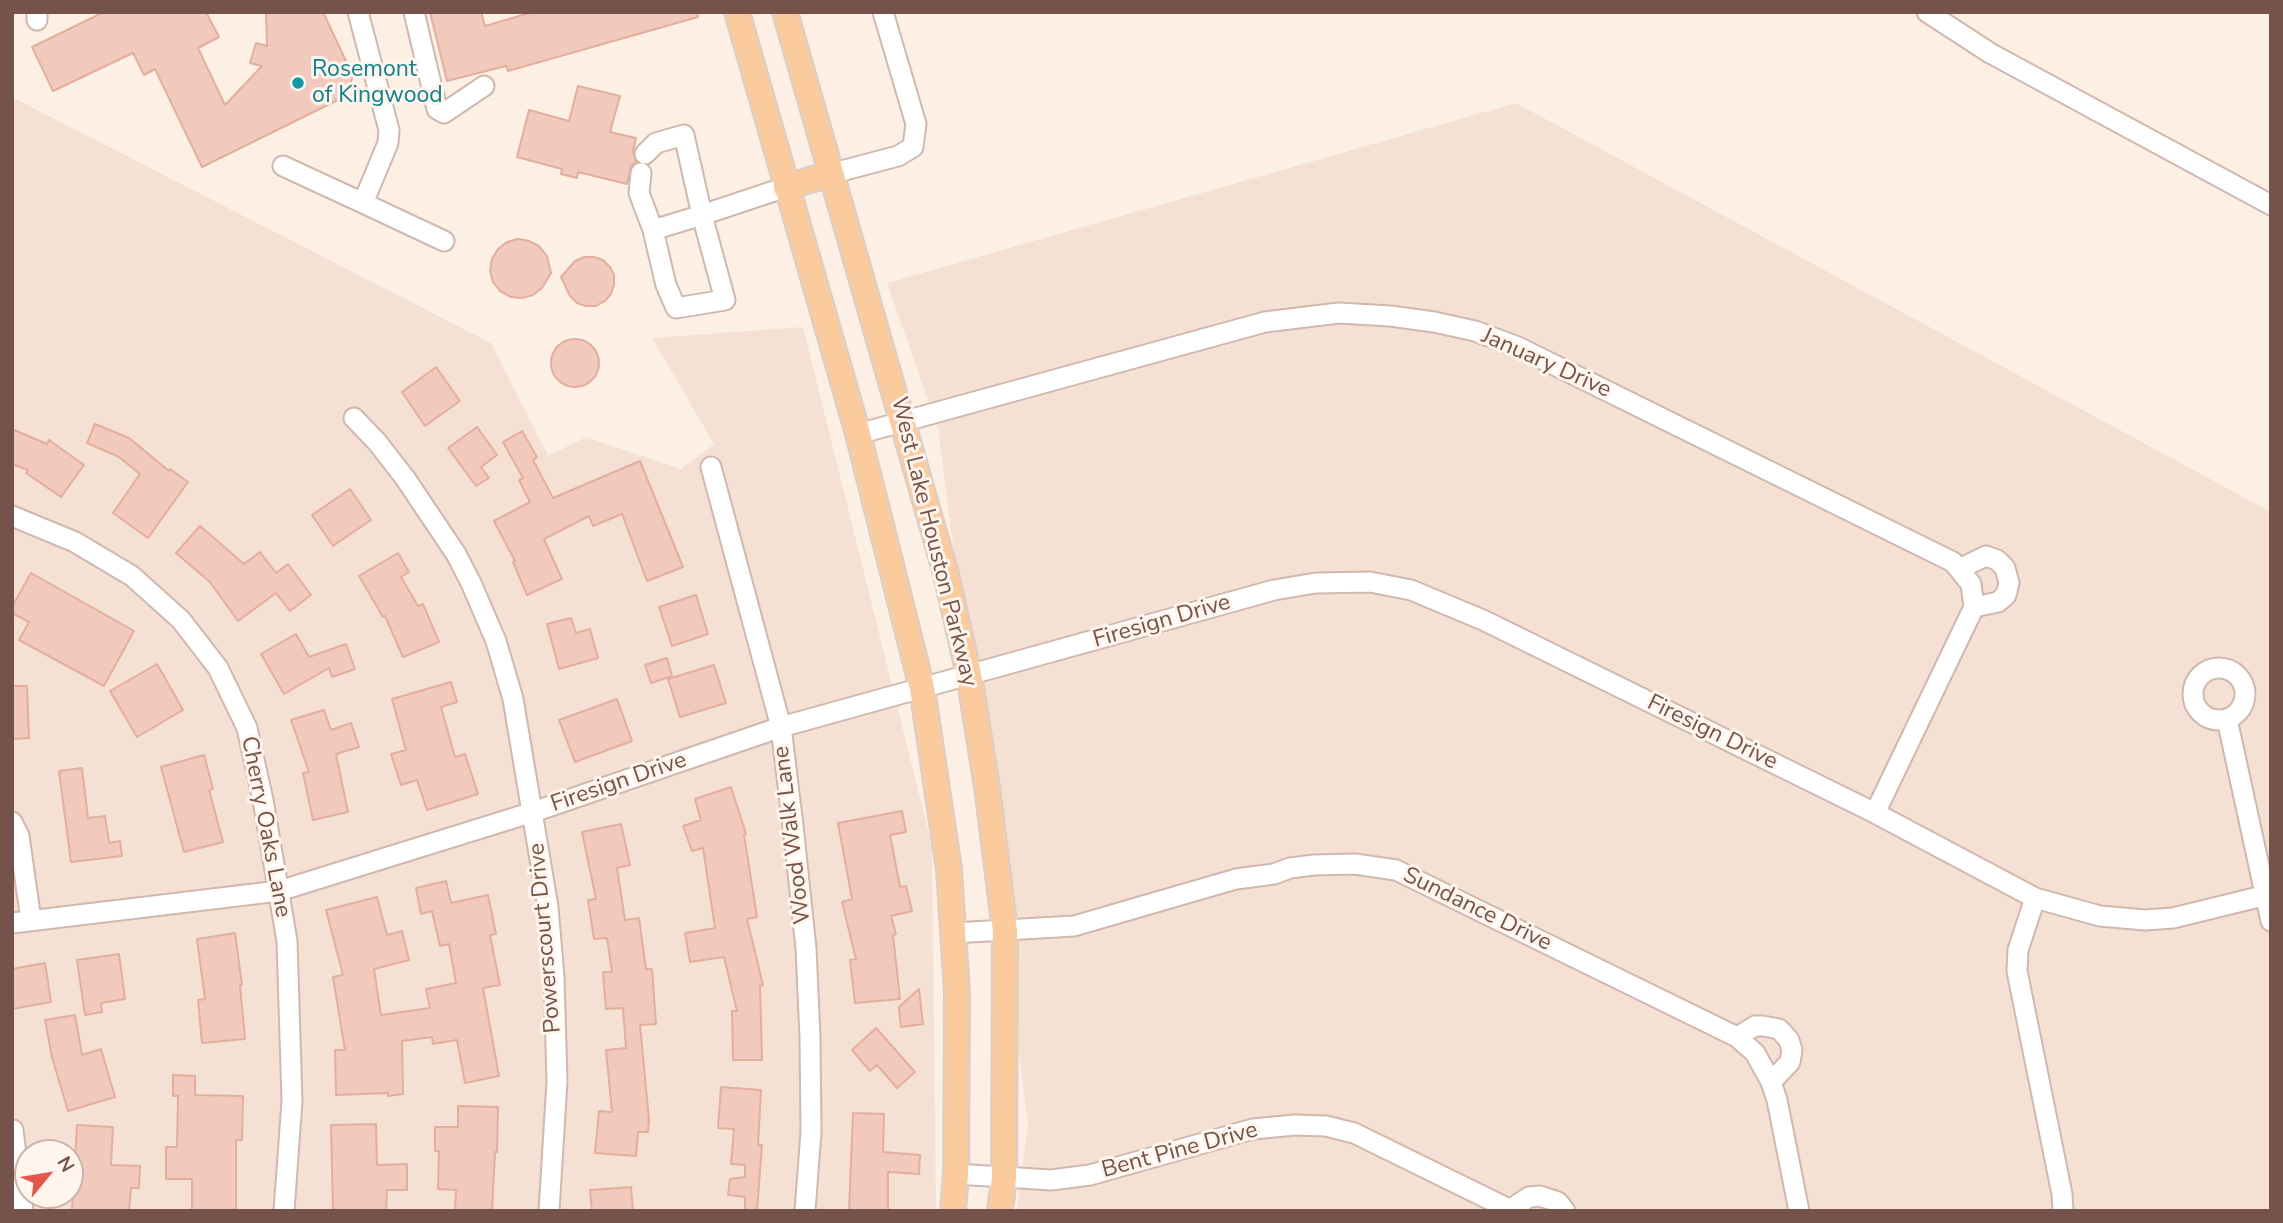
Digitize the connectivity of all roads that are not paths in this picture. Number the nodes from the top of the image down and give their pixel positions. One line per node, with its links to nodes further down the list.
1 (358, 12): 11 (street)
2 (414, 12): 7 (street)
3 (737, 12): 10 (main road, West Lake Houston Parkway)
4 (785, 12): 9 (main road, West Lake Houston Parkway)
5 (883, 12): 9 (street)
6 (1927, 12): 12 (street)
7 (484, 86)
8 (283, 166): 11 (street)
9 (830, 174): 10 (main road); 17 (main road, West Lake Houston Parkway)
10 (786, 187): 13 (street); 18 (main road, West Lake Houston Parkway)
11 (363, 203): 15 (street)
12 (2271, 205)
13 (702, 215): 14 (street); 14 (street); 14 (street)
14 (653, 230)
15 (444, 241)
16 (354, 418): 27 (street, Powerscourt Drive)
17 (903, 422): 18 (street, January Drive); 21 (street, January Drive); 23 (main road, West Lake Houston Parkway)
18 (858, 434): 24 (main road, West Lake Houston Parkway)
19 (711, 467): 26 (street, Wood Walk Lane)
20 (12, 516): 30 (street, Cherry Oaks Lane)
21 (1959, 569): 22 (street); 22 (street)
22 (1974, 607): 28 (street)
23 (969, 675): 24 (street, Firesign Drive); 28 (street, Firesign Drive); 35 (main road, West Lake Houston Parkway)
24 (922, 688): 26 (street, Firesign Drive); 36 (main road, West Lake Houston Parkway)
25 (2227, 719): 31 (street)
26 (780, 727): 27 (street, Firesign Drive); 46 (street, Wood Walk Lane)
27 (533, 812): 30 (street, Firesign Drive); 45 (street, Powerscourt Drive)
28 (1875, 813): 32 (street, Firesign Drive)
29 (12, 822): 34 (street)
30 (279, 891): 34 (street, Firesign Drive); 44 (street, Cherry Oaks Lane)
31 (2268, 895): 32 (street, Firesign Drive); 33 (street)
32 (2035, 898): 51 (street)
33 (2271, 921)
34 (22, 922)
35 (1004, 931): 36 (street, Sundance Drive); 37 (street, Sundance Drive); 41 (main road, West Lake Houston Parkway)
36 (953, 933): 40 (main road, West Lake Houston Parkway)
37 (1737, 1037): 38 (street, Sundance Drive); 38 (street)
38 (1771, 1082): 50 (street, Sundance Drive)
39 (13, 1130): 43 (street)
40 (956, 1174): 41 (street, Bent Pine Drive); 47 (main road, West Lake Houston Parkway)
41 (1004, 1178): 42 (street, Bent Pine Drive); 48 (main road, West Lake Houston Parkway)
42 (1512, 1210): 49 (street, Bent Pine Drive)
43 (23, 1211)
44 (284, 1211)
45 (549, 1211)
46 (805, 1211)
47 (953, 1211)
48 (1000, 1211)
49 (1565, 1211)
50 (1799, 1211)
51 (2063, 1211)

